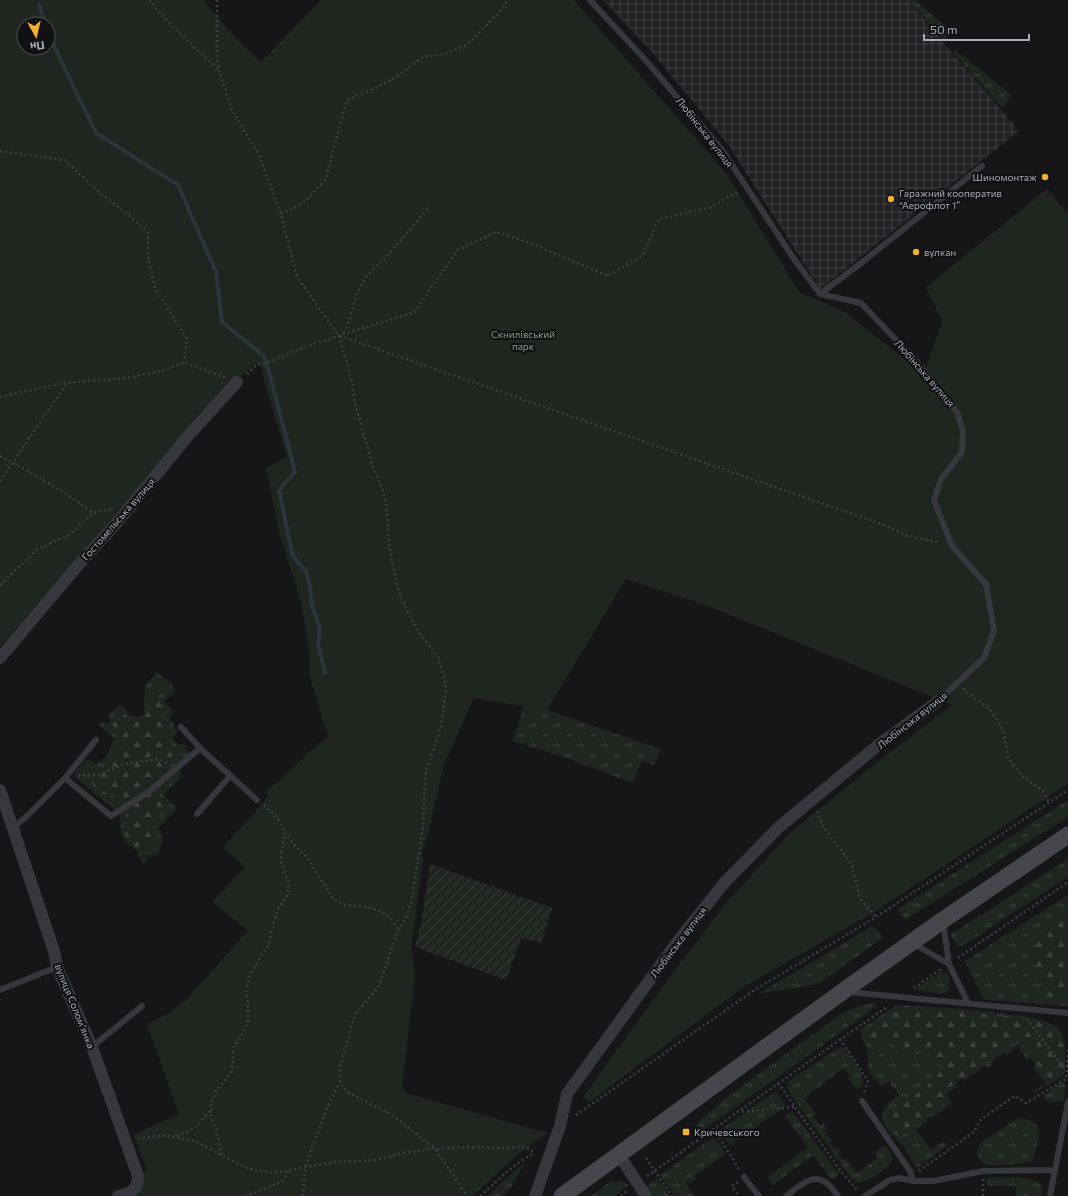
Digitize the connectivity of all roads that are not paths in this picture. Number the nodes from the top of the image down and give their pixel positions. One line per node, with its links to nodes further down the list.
1 (590, 0): 3 (lane, Любінська вулиця)
2 (982, 166): 3 (lane)
3 (820, 294): 6 (lane, Любінська вулиця)
4 (237, 382): 5 (street, Гостомельська вулиця)
5 (0, 658)
6 (937, 702): 34 (street, Любінська вулиця)
7 (181, 727): 9 (lane)
8 (96, 740): 11 (lane)
9 (200, 748): 10 (lane); 11 (lane)
10 (230, 776): 13 (lane); 14 (lane)
11 (65, 778): 15 (lane)
12 (0, 790): 15 (street, вулиця Соломʼянка)
13 (256, 800)
14 (197, 814)
15 (13, 828): 20 (street, вулиця Соломʼянка)
16 (1068, 835): 17 (main road)
17 (943, 920): 18 (main road); 19 (lane)
18 (912, 942): 19 (lane); 22 (main road)
19 (952, 962): 23 (lane)
20 (57, 967): 21 (lane); 26 (street, вулиця Соломʼянка)
21 (0, 990)
22 (842, 992): 23 (lane); 29 (main road)
23 (968, 1003): 25 (lane)
24 (142, 1006): 26 (lane)
25 (1068, 1013)
26 (92, 1047): 33 (street, вулиця Соломʼянка)
27 (862, 1101): 32 (lane)
28 (1068, 1102): 30 (lane)
29 (619, 1155): 35 (main road); 36 (street)
30 (1055, 1170): 32 (lane); 41 (lane)
31 (744, 1177): 37 (lane)
32 (913, 1181): 40 (lane)
33 (118, 1196)
34 (535, 1196)
35 (562, 1196)
36 (646, 1196)
37 (759, 1196)
38 (786, 1196): 39 (lane)
39 (838, 1196)
40 (865, 1196)
41 (1050, 1196)

